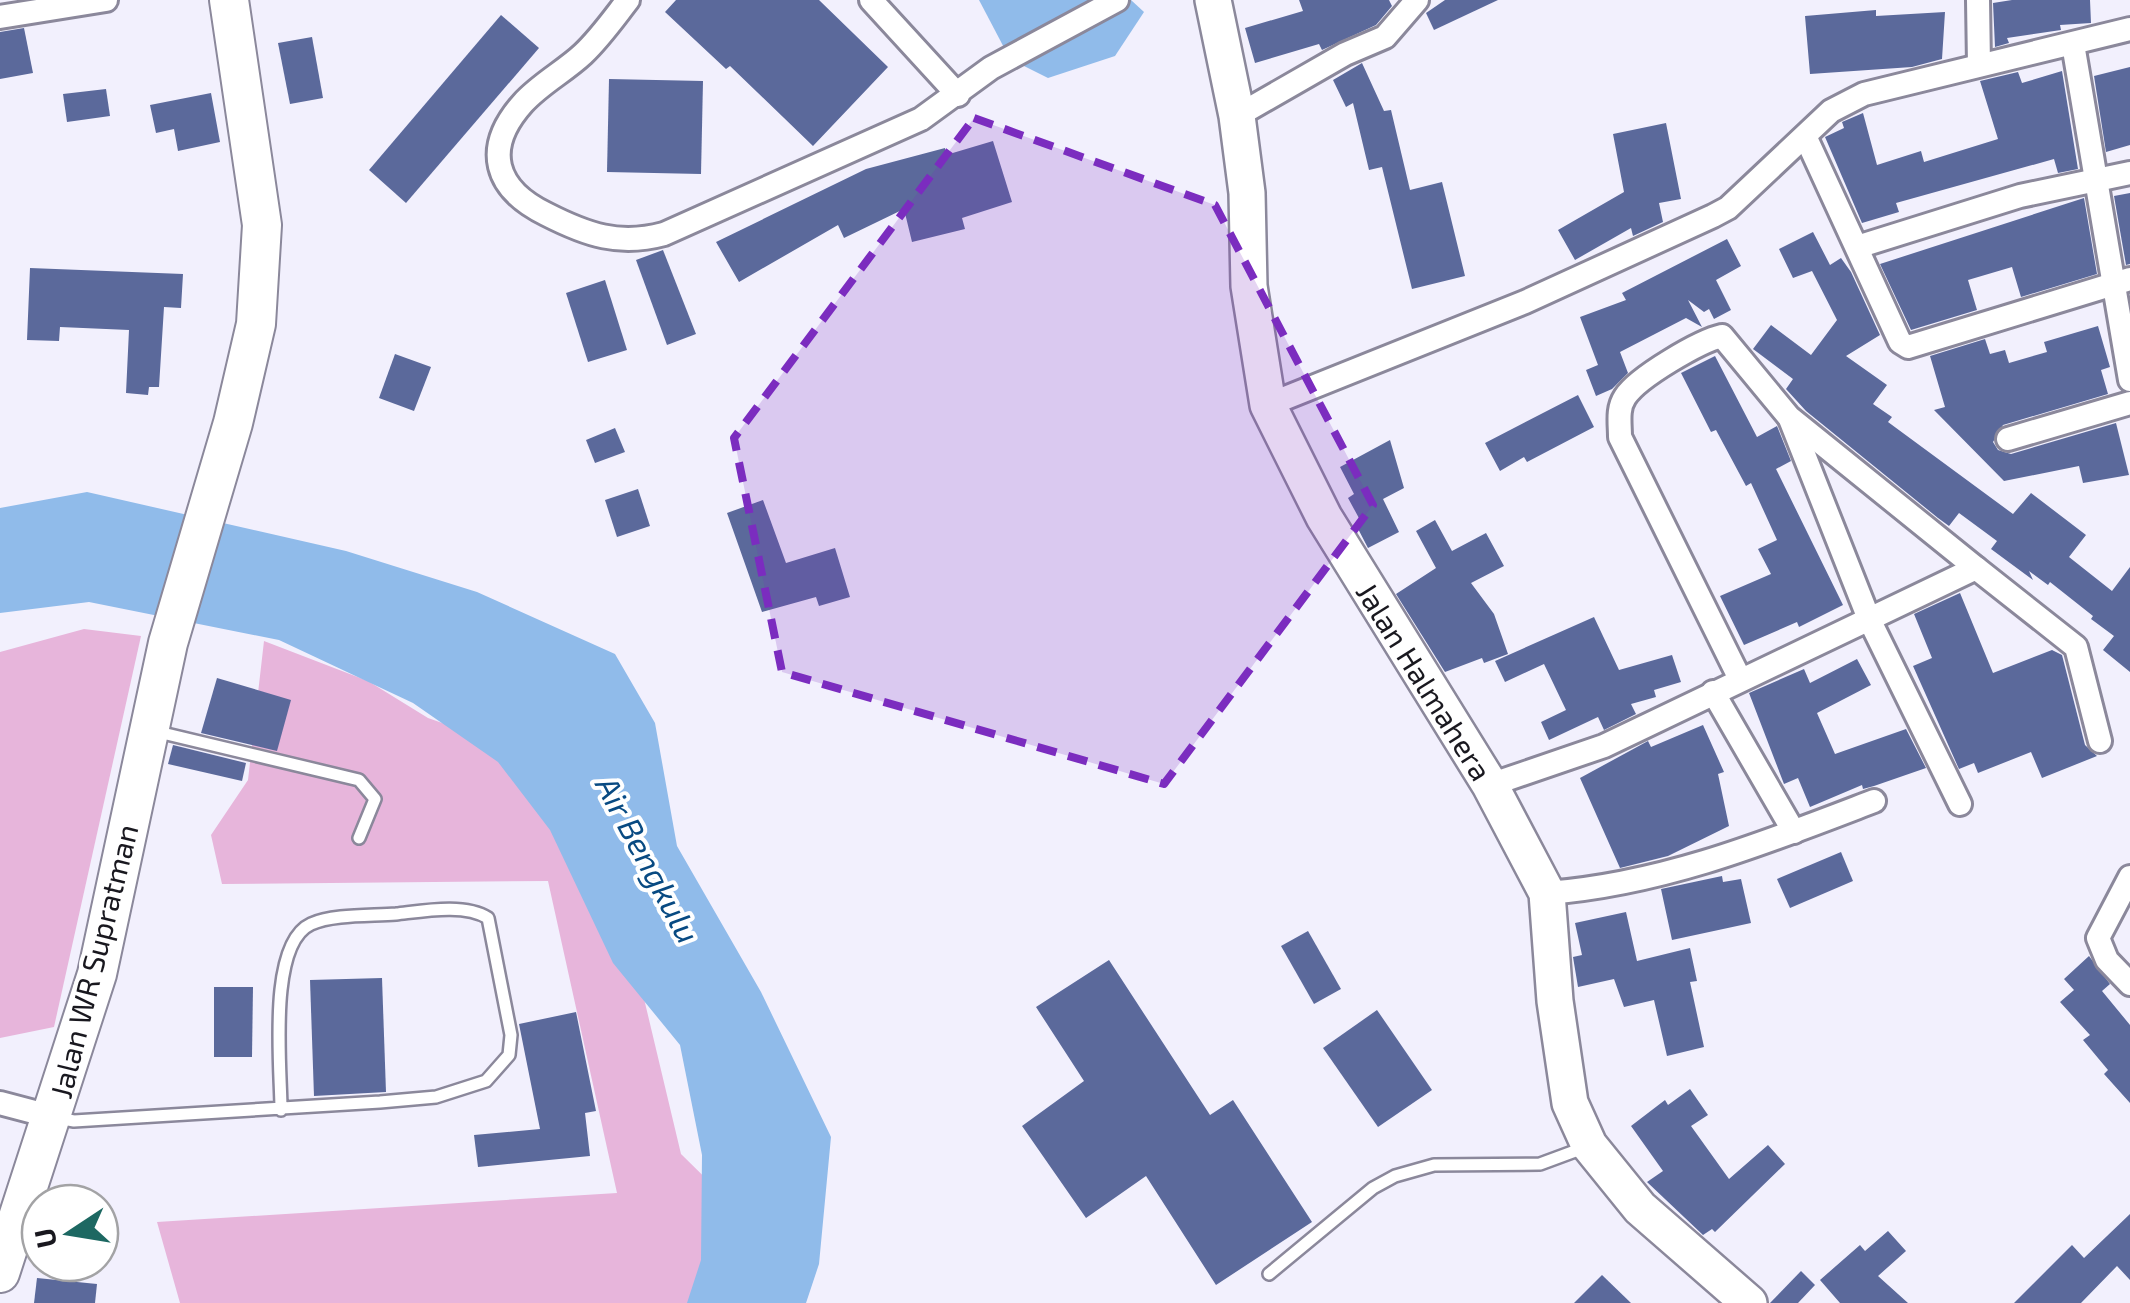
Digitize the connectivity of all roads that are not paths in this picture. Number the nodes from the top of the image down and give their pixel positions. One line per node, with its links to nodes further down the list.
1 (106, 0): 9 (street)
2 (228, 0): 29 (highway, Jalan WR Supratman)
3 (628, 0): 13 (street)
4 (871, 0): 13 (street)
5 (1117, 0): 13 (street)
6 (1212, 0): 14 (main road, Jalan Halmahera)
7 (1417, 0): 14 (street)
8 (1978, 0): 12 (street)
9 (0, 16)
10 (2130, 29): 11 (street)
11 (2073, 44): 12 (street); 17 (street)
12 (1979, 65): 15 (street)
13 (958, 96)
14 (1236, 116): 22 (main road, Jalan Halmahera)
15 (1806, 138): 18 (street); 22 (street)
16 (2130, 173): 17 (street)
17 (2097, 180): 18 (street); 19 (street)
18 (1857, 247): 19 (street)
19 (2121, 281): 20 (street)
20 (2130, 380)
21 (2130, 403): 24 (street)
22 (1268, 405): 31 (main road, Jalan Halmahera)
23 (1789, 416): 25 (street); 26 (street); 27 (street)
24 (2008, 439)
25 (1976, 568): 26 (street); 30 (street)
26 (1868, 620): 27 (street); 33 (street)
27 (1740, 678): 28 (street)
28 (1712, 692): 31 (street); 34 (street)
29 (150, 730): 35 (lane); 41 (highway, Jalan WR Supratman)
30 (2100, 741)
31 (1490, 784): 37 (main road, Jalan Halmahera)
32 (1874, 801): 34 (street)
33 (1960, 804)
34 (1794, 832): 37 (street)
35 (359, 838)
36 (2130, 877): 38 (street)
37 (1547, 893): 42 (main road, Jalan Halmahera)
38 (2130, 984)
39 (0, 1104): 41 (street)
40 (281, 1110): 40 (lane); 41 (lane)
41 (53, 1117): 43 (highway, Jalan WR Supratman)
42 (1589, 1145): 44 (lane); 45 (main road, Jalan Halmahera)
43 (0, 1273)
44 (1270, 1274)
45 (1749, 1303)

